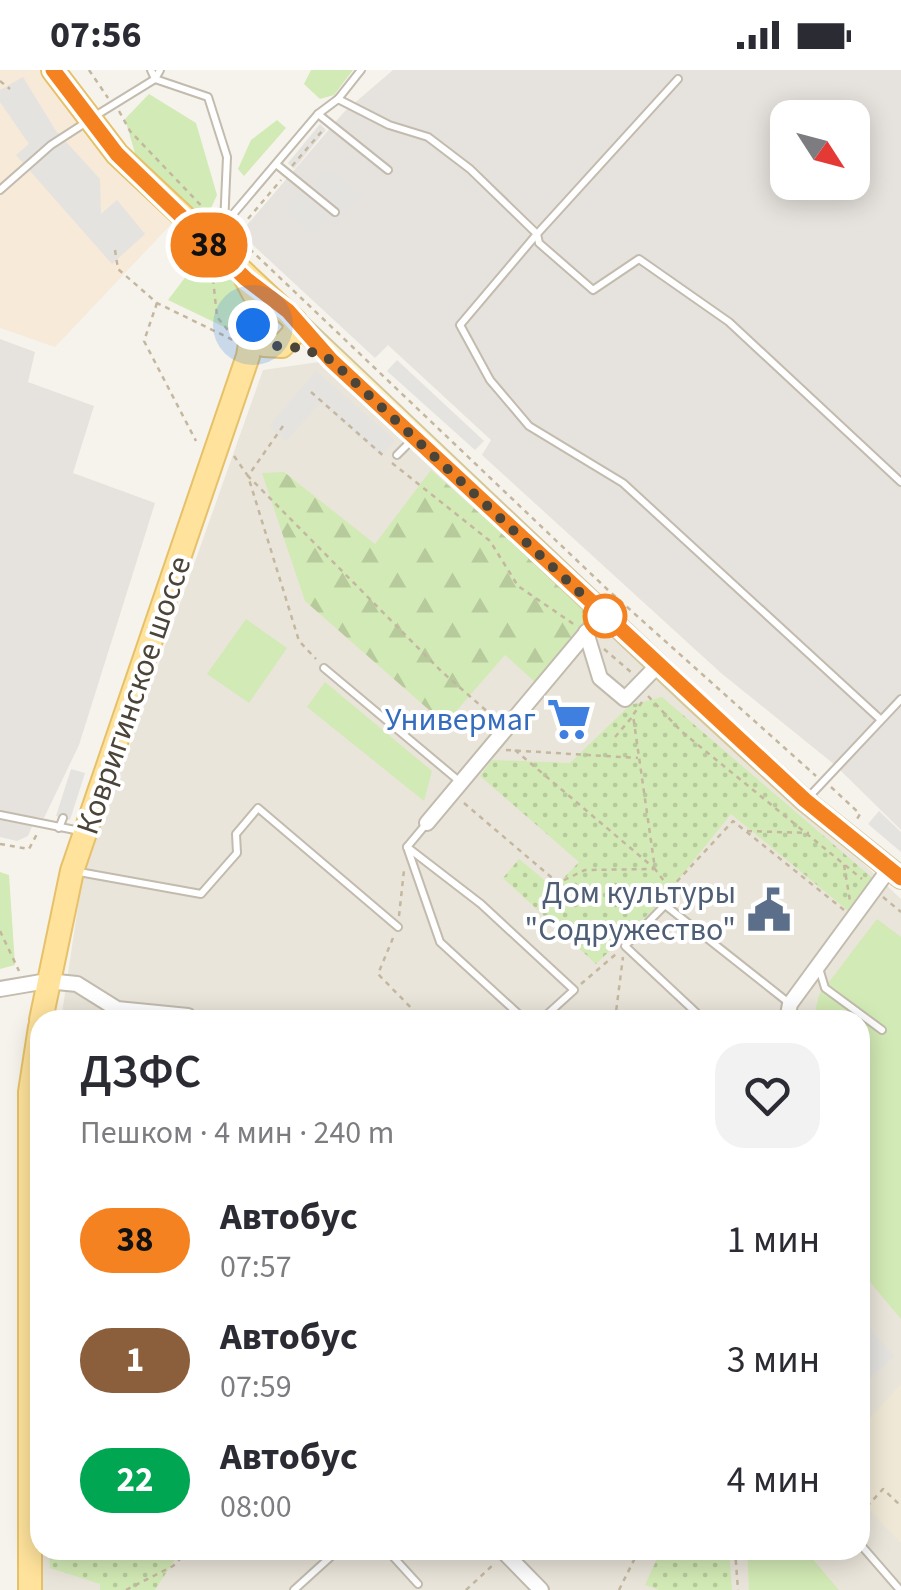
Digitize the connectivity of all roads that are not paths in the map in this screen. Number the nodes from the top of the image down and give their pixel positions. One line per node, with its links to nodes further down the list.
1 (53, 70): 9 (main road)
2 (151, 70): 5 (lane)
3 (160, 70): 5 (lane)
4 (361, 70): 7 (lane)
5 (155, 79): 9 (lane); 15 (lane)
6 (678, 79): 14 (lane)
7 (338, 99): 8 (lane); 14 (lane)
8 (318, 114): 10 (lane); 11 (lane)
9 (89, 120): 12 (lane); 15 (main road)
10 (276, 164): 13 (lane); 15 (lane)
11 (388, 170)
12 (0, 190)
13 (335, 212)
14 (537, 234): 19 (lane); 25 (lane)
15 (218, 238): 16 (main road)
16 (272, 328): 17 (main road); 32 (main road, Ковригинское шоссе)
17 (414, 438): 18 (lane); 20 (main road)
18 (397, 455)
19 (901, 482)
20 (602, 614): 21 (street); 22 (main road)
21 (586, 632): 22 (street); 26 (street)
22 (658, 665): 27 (main road)
23 (324, 668): 26 (lane)
24 (901, 699): 25 (lane)
25 (880, 719): 27 (lane)
26 (456, 787): 30 (street)
27 (805, 800): 35 (main road)
28 (0, 815): 31 (lane)
29 (63, 818): 31 (lane)
30 (427, 823): 33 (lane)
31 (59, 828): 32 (lane)
32 (86, 832): 34 (main road, Ковригинское шоссе)
33 (407, 847): 43 (lane); 44 (lane)
34 (72, 871): 36 (lane); 38 (main road, Ковригинское шоссе)
35 (895, 874): 37 (street)
36 (398, 926)
37 (819, 967): 40 (street); 47 (lane)
38 (37, 984): 39 (street); 41 (main road, Ковригинское шоссе); 42 (street)
39 (0, 989)
40 (790, 1004): 45 (lane); 46 (street)
41 (40, 1010)
42 (127, 1010)
43 (514, 1010)
44 (551, 1010)
45 (693, 1010)
46 (789, 1010)
47 (855, 1010)
48 (870, 1021): 49 (lane)
49 (882, 1030)
50 (870, 1556): 59 (lane)
51 (30, 1560): 56 (main road)
52 (327, 1560): 57 (lane)
53 (396, 1560): 55 (lane)
54 (511, 1560): 58 (street)
55 (418, 1584)
56 (30, 1590)
57 (294, 1590)
58 (541, 1590)
59 (900, 1590)

